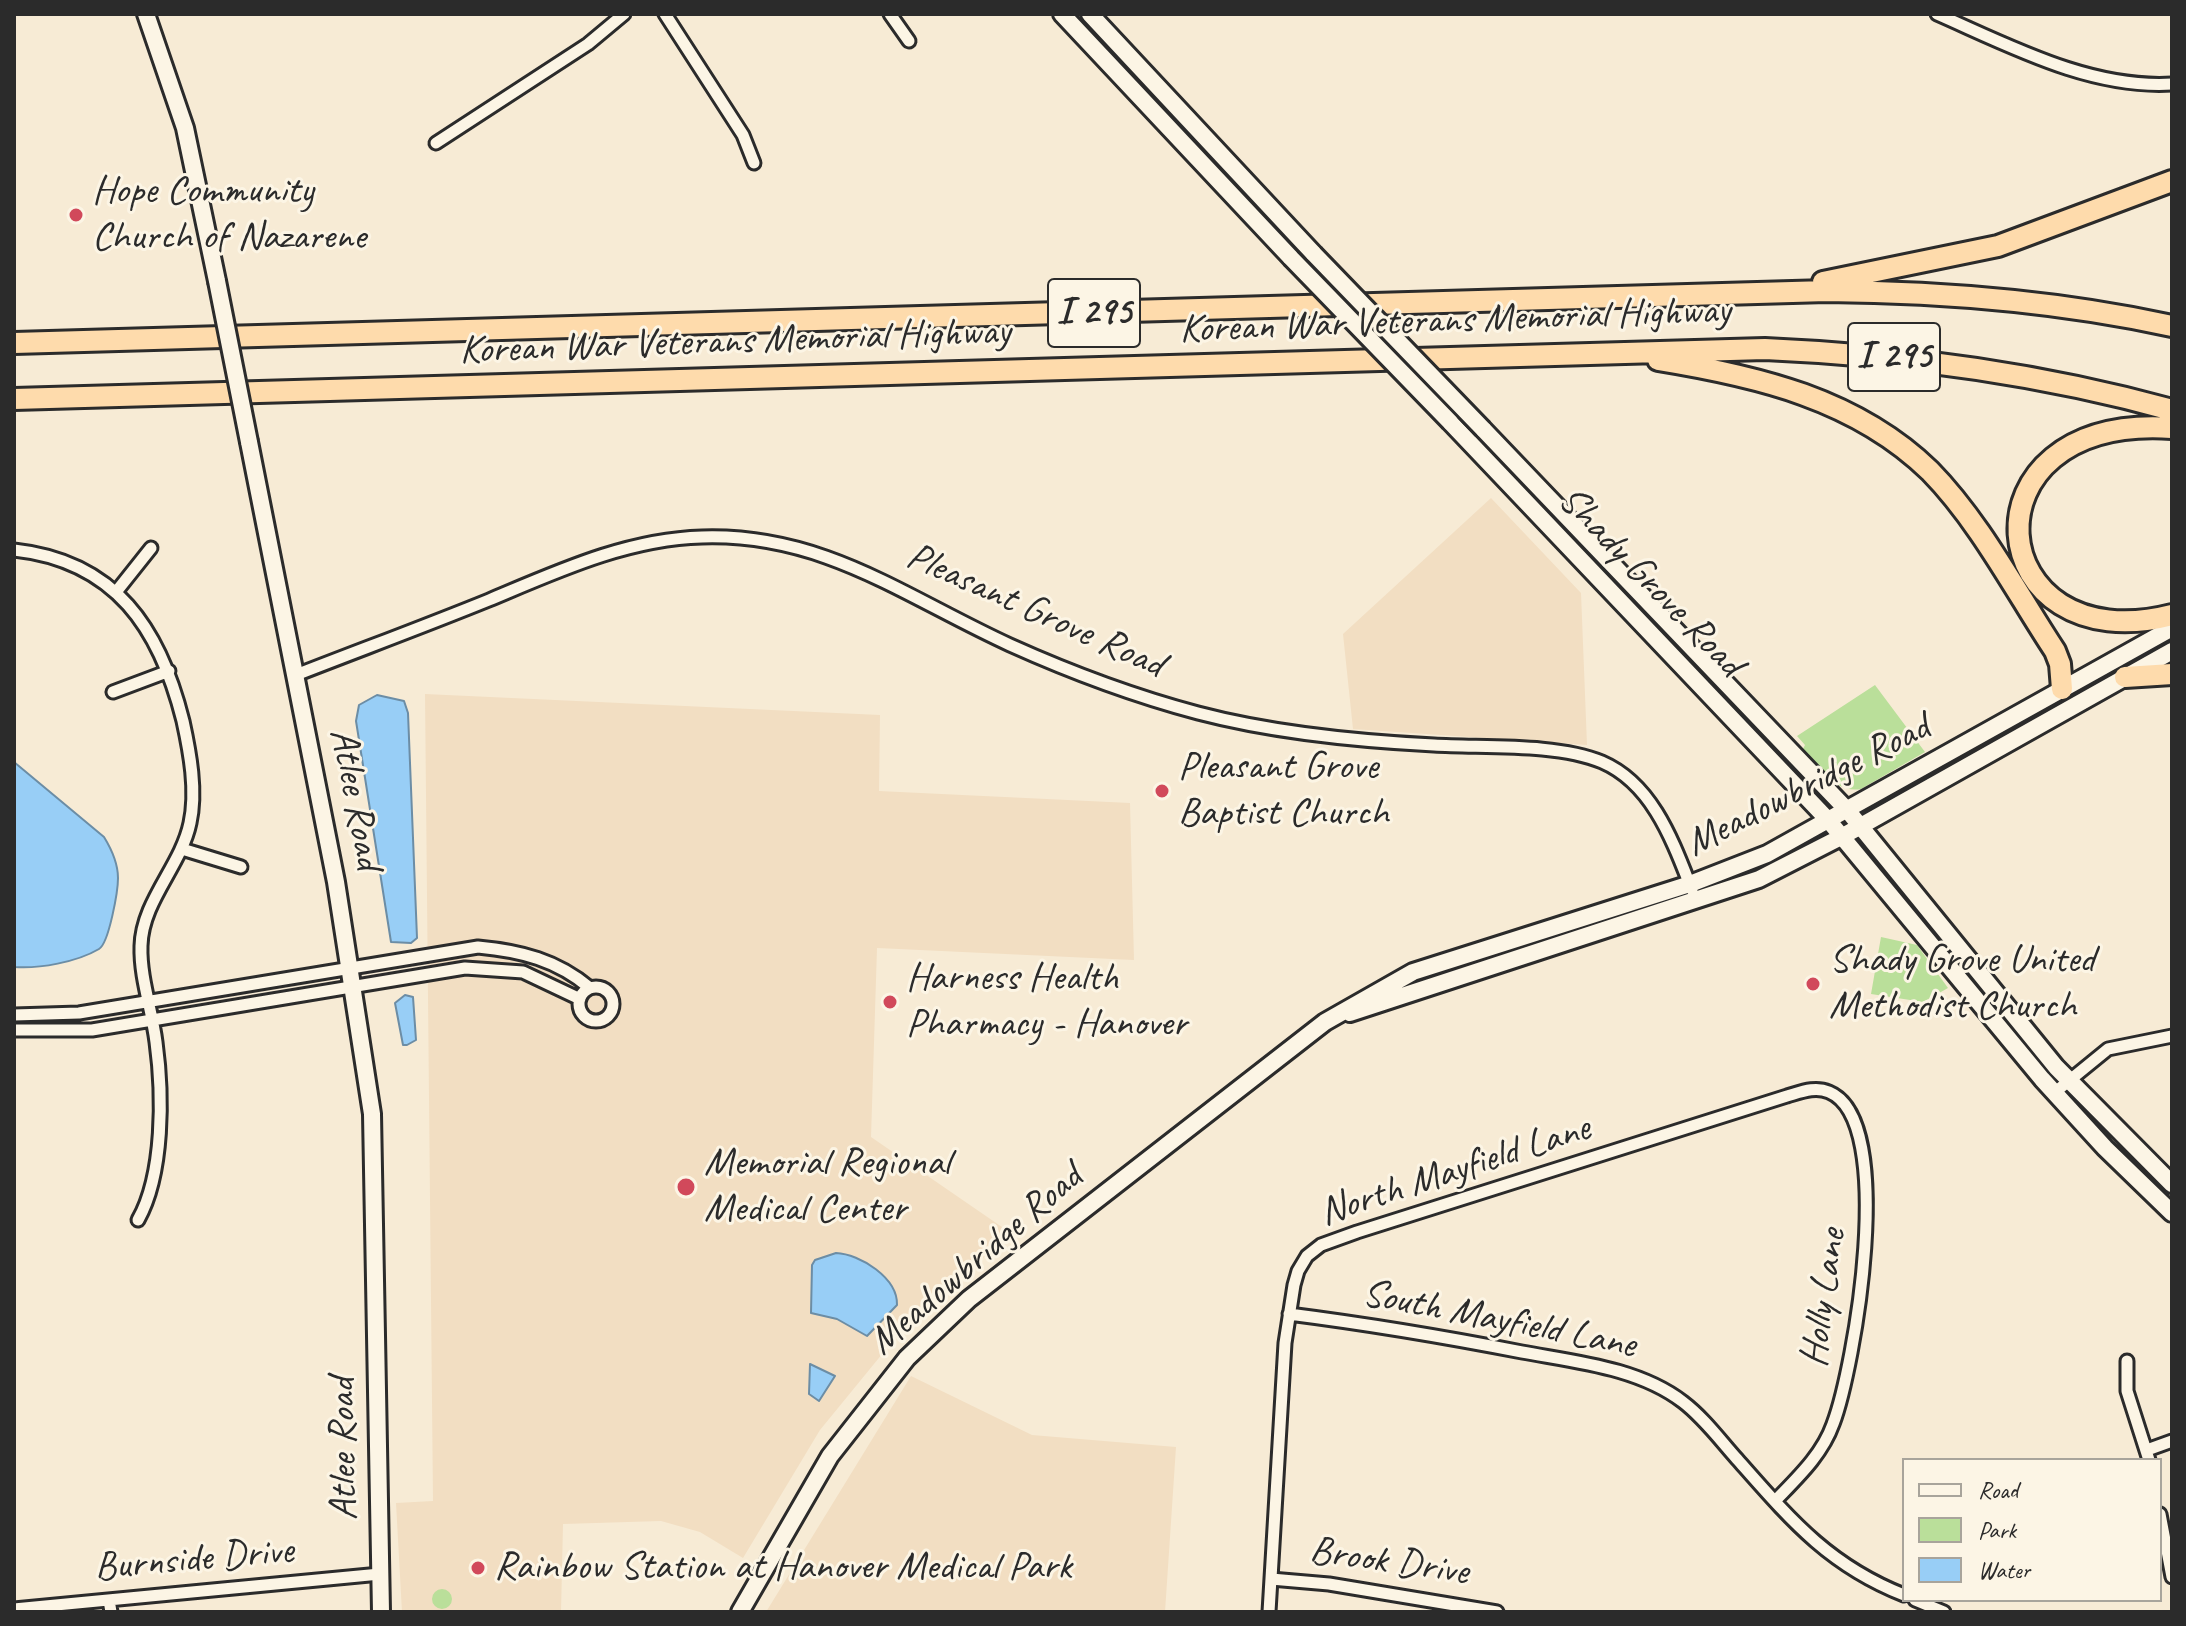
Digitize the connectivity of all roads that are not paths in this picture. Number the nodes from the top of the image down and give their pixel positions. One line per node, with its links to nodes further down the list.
1 (146, 14): 30 (main road, Atlee Road, bridge)
2 (624, 14): 12 (street)
3 (665, 14): 13 (street)
4 (890, 14): 8 (street)
5 (1062, 14): 11 (main road, Shady Grove Road)
6 (1090, 14): 10 (main road, Shady Grove Road)
7 (1937, 14): 9 (street)
8 (909, 41)
9 (2172, 84)
10 (1176, 105): 11 (main road); 34 (main road, Shady Grove Road, bridge)
11 (1161, 119): 35 (main road, Shady Grove Road, bridge)
12 (436, 143)
13 (754, 163)
14 (2172, 181): 15 (highway)
15 (1769, 292): 16 (highway, Korean War Veterans Memorial Highway / I 295); 17 (highway, Korean War Veterans Memorial Highway / I 295)
16 (2172, 326)
17 (14, 343)
18 (1611, 352): 19 (highway, Korean War Veterans Memorial Highway / I 295); 20 (highway, Korean War Veterans Memorial Highway / I 295); 32 (highway)
19 (14, 399)
20 (2172, 410)
21 (2172, 428): 25 (highway)
22 (151, 548): 24 (street)
23 (14, 550): 24 (street)
24 (116, 592): 28 (street)
25 (2172, 615)
26 (2172, 628): 32 (main road, Meadowbridge Road)
27 (2172, 651): 31 (main road, Meadowbridge Road)
28 (169, 671): 33 (street); 38 (street)
29 (2172, 674): 31 (highway)
30 (296, 675): 40 (street, Pleasant Grove Road); 42 (main road, Atlee Road)
31 (2125, 677): 36 (main road, Meadowbridge Road)
32 (2062, 689): 34 (main road, Meadowbridge Road)
33 (113, 692)
34 (1848, 811): 35 (main road, Meadowbridge Road); 36 (main road, Shady Grove Road)
35 (1829, 821): 37 (main road, Shady Grove Road); 40 (main road, Meadowbridge Road)
36 (1861, 826): 37 (main road, Meadowbridge Road); 52 (main road, Shady Grove Road)
37 (1843, 836): 41 (main road, Meadowbridge Road); 54 (main road, Shady Grove Road)
38 (182, 849): 39 (street); 46 (street)
39 (241, 867)
40 (1690, 884): 41 (street, Pleasant Grove Road); 49 (main road, Meadowbridge Road)
41 (1697, 902): 49 (main road, Meadowbridge Road)
42 (351, 965): 43 (main road, Atlee Road); 44 (street); 46 (street)
43 (354, 985): 45 (street); 48 (street); 64 (main road, Atlee Road)
44 (590, 988): 45 (street); 45 (street)
45 (580, 999)
46 (148, 1001): 47 (street); 48 (street)
47 (14, 1015)
48 (152, 1020): 50 (street); 57 (street)
49 (1325, 1022): 73 (main road, Meadowbridge Road)
50 (14, 1030)
51 (2172, 1036): 52 (street)
52 (2069, 1081): 54 (street); 55 (main road, Shady Grove Road)
53 (1830, 1092): 58 (street, North Mayfield Lane); 62 (street, Holly Lane)
54 (2054, 1093): 56 (main road, Shady Grove Road)
55 (2172, 1184)
56 (2172, 1213)
57 (138, 1220)
58 (1289, 1314): 62 (street, South Mayfield Lane); 66 (street, North Mayfield Lane)
59 (2127, 1361): 61 (street)
60 (2172, 1441): 61 (street)
61 (2148, 1455)
62 (1775, 1501): 67 (street, South Mayfield Lane)
63 (2162, 1524): 65 (street)
64 (380, 1574): 69 (street, Burnside Drive); 72 (main road, Atlee Road)
65 (2172, 1577)
66 (1271, 1579): 71 (street, Brook Drive); 74 (street, North Mayfield Lane)
67 (1902, 1594)
68 (1920, 1602): 76 (street)
69 (110, 1606): 70 (street, Burnside Drive)
70 (14, 1609)
71 (1480, 1610): 75 (street, Brook Drive)
72 (381, 1612)
73 (740, 1612)
74 (1269, 1612)
75 (1497, 1612)
76 (1944, 1612)

